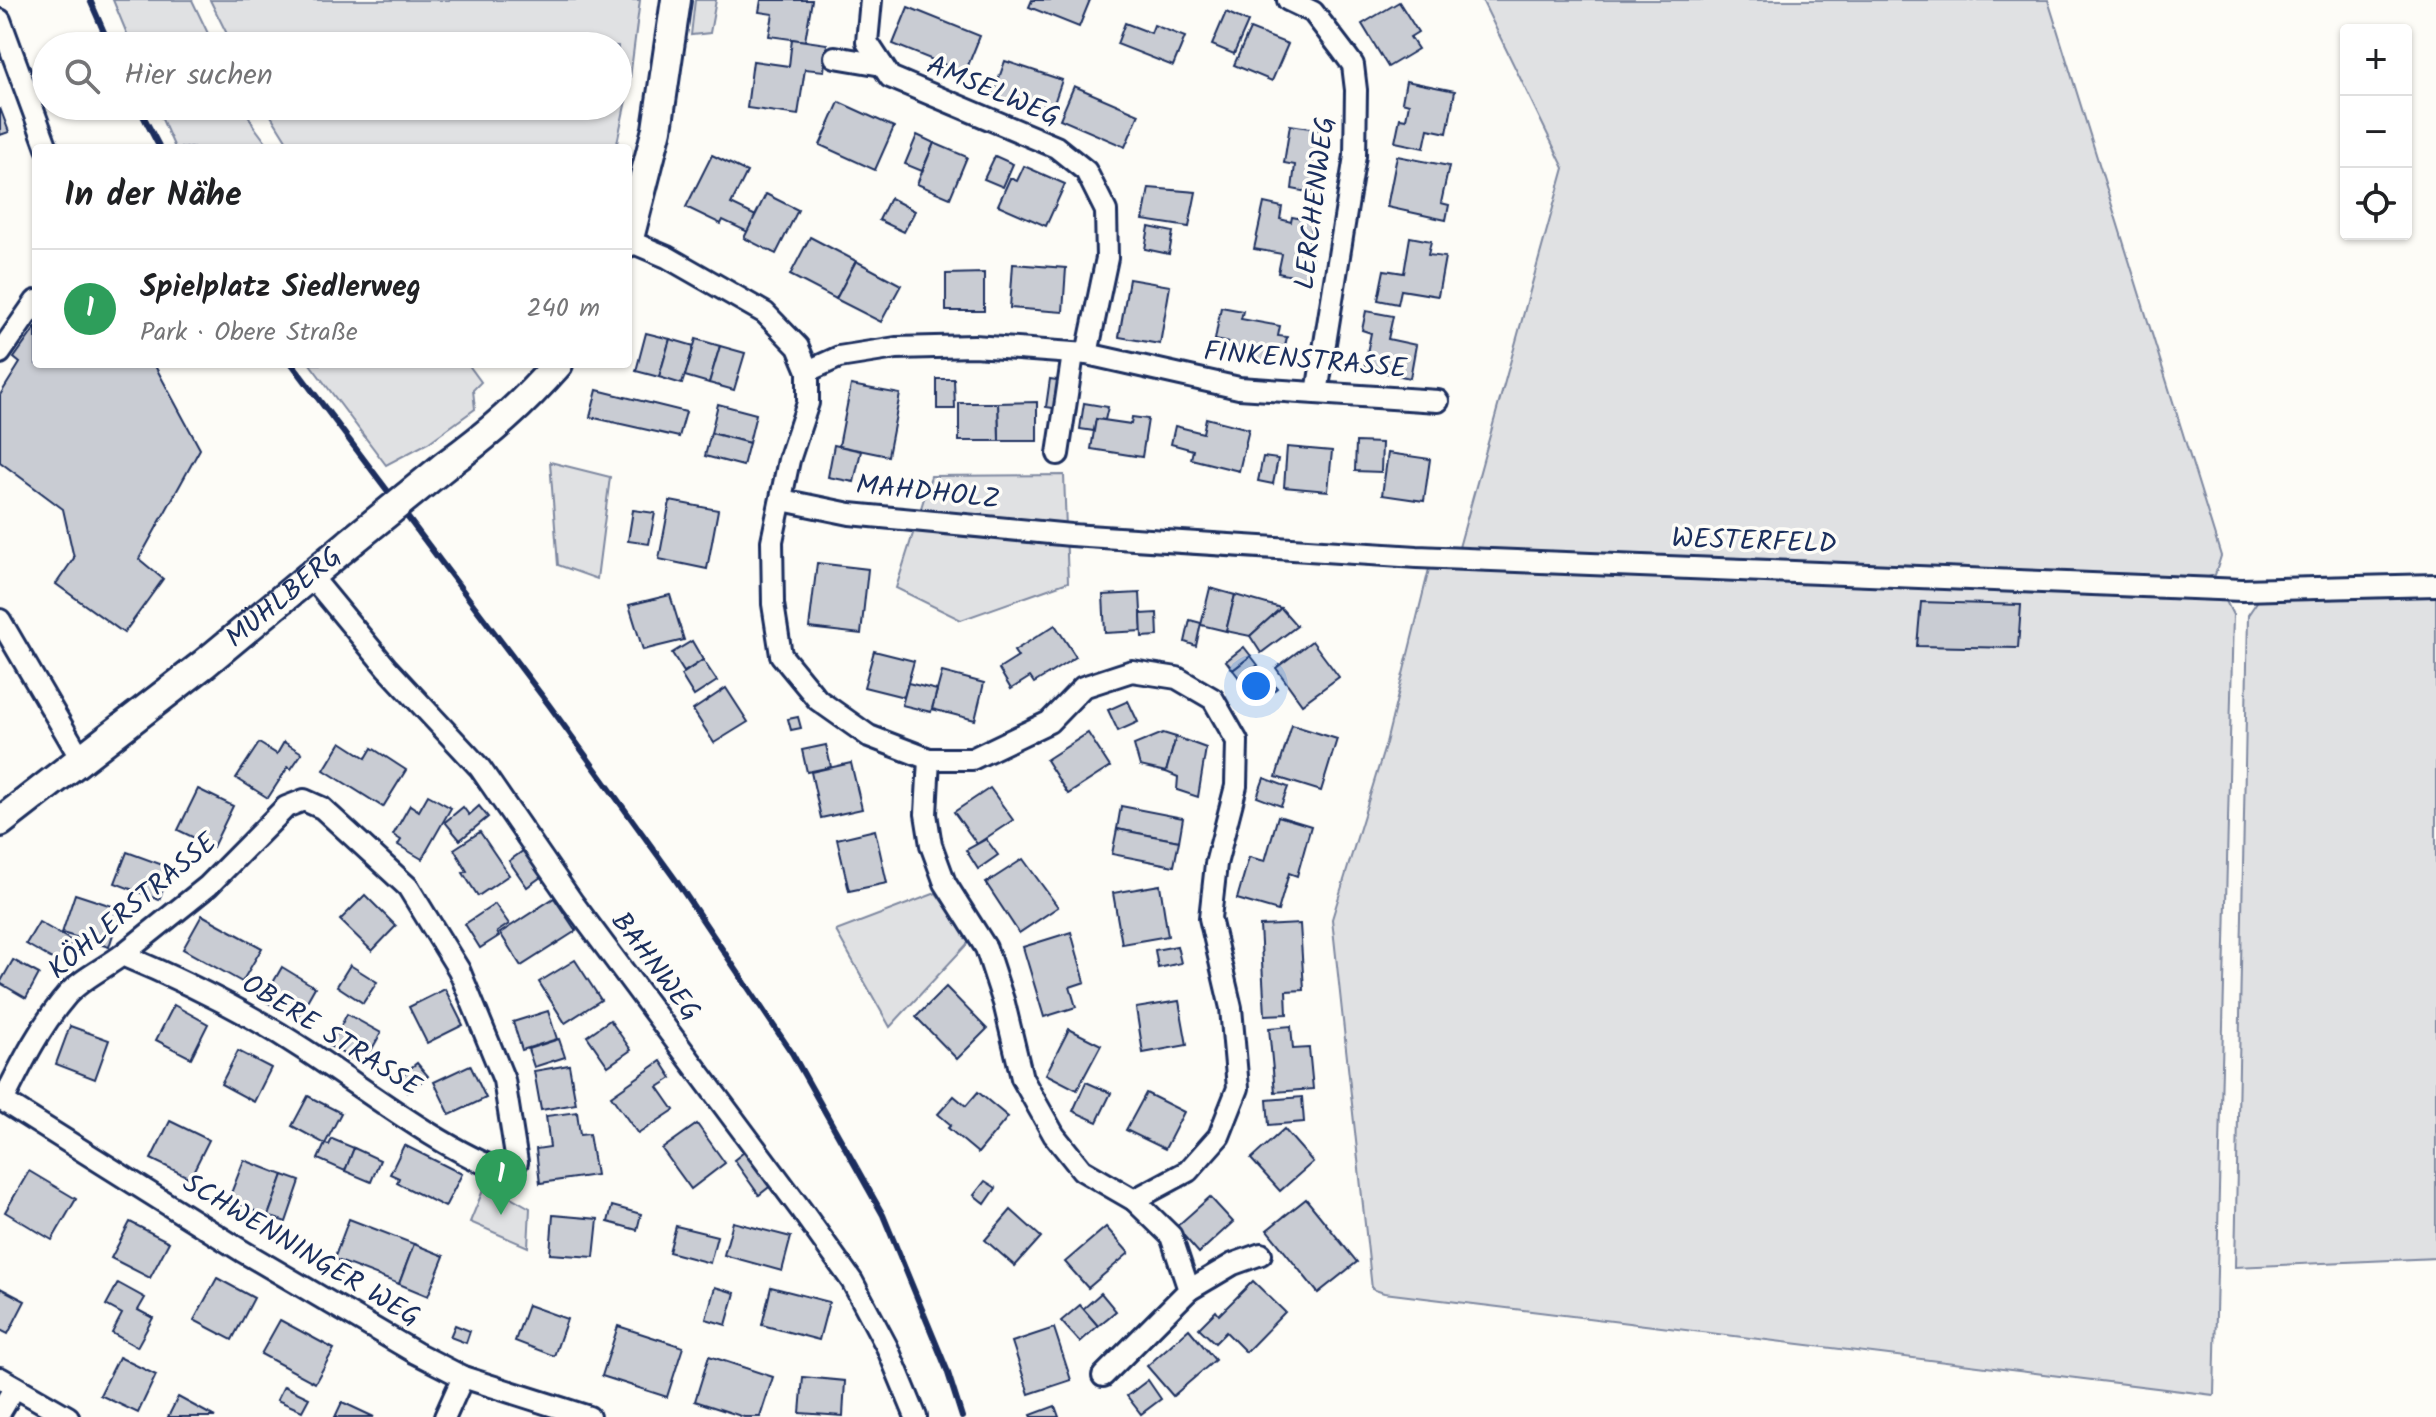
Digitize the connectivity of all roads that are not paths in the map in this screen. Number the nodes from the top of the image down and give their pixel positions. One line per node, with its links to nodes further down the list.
1 (676, 0): 10 (street)
2 (871, 0): 6 (street)
3 (1288, 0): 17 (street, LERCHENWEG)
4 (0, 20): 7 (street)
5 (835, 57): 6 (street, AMSELWEG)
6 (882, 65): 14 (street, AMSELWEG)
7 (32, 107)
8 (37, 120): 9 (street)
9 (46, 144)
10 (632, 226)
11 (632, 243): 16 (street)
12 (32, 307): 13 (street)
13 (0, 353)
14 (1080, 354): 16 (street, FINKENSTRASSE); 17 (street, FINKENSTRASSE); 19 (street)
15 (554, 368): 22 (street, MÜHLBERG, bridge)
16 (808, 371): 20 (street)
17 (1317, 393): 18 (street, FINKENSTRASSE)
18 (1438, 401)
19 (1058, 454)
20 (782, 500): 21 (street, MAHDHOLZ); 26 (street)
21 (1071, 535): 23 (street, WESTERFELD)
22 (311, 576): 25 (street, MÜHLBERG); 41 (street, BAHNWEG)
23 (2436, 585)
24 (0, 620): 25 (street)
25 (81, 759): 27 (street, MÜHLBERG)
26 (929, 759): 31 (street); 31 (street)
27 (0, 822)
28 (122, 955): 29 (street, KÖHLERSTRASSE); 30 (street, OBERE STRASSE); 30 (street, KÖHLERSTRASSE)
29 (2, 1100): 35 (street, SCHWENNINGER WEG)
30 (507, 1173)
31 (1134, 1200): 33 (street)
32 (1261, 1254): 33 (street)
33 (1189, 1290): 34 (street)
34 (1103, 1376)
35 (463, 1377): 39 (street); 40 (street, SCHWENNINGER WEG)
36 (8, 1382): 37 (street); 38 (street)
37 (0, 1412)
38 (68, 1417)
39 (445, 1417)
40 (589, 1417)
41 (916, 1417)

